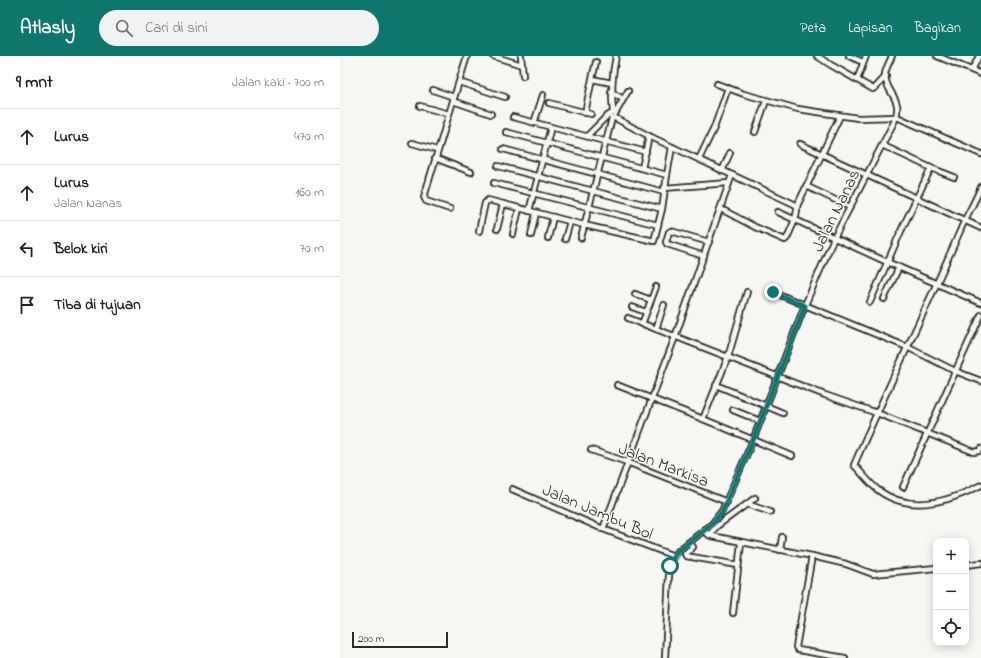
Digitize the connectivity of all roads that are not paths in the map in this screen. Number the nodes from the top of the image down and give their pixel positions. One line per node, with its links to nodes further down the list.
1 (468, 56): 20 (street)
2 (493, 56): 13 (street)
3 (521, 56): 13 (street)
4 (616, 56): 21 (street)
5 (817, 56): 19 (street)
6 (849, 56): 12 (street)
7 (866, 56): 12 (street)
8 (892, 56): 17 (street)
9 (936, 56): 14 (street)
10 (979, 56): 14 (street)
11 (596, 62): 18 (street)
12 (863, 62): 19 (street)
13 (522, 65): 16 (street)
14 (972, 70): 15 (street)
15 (981, 74)
16 (523, 76)
17 (886, 76): 19 (street); 41 (street)
18 (592, 79): 21 (street); 34 (street)
19 (857, 80)
20 (459, 82): 28 (street); 29 (street)
21 (612, 83): 26 (street)
22 (717, 84): 23 (street)
23 (728, 88): 31 (street); 62 (street)
24 (433, 90): 29 (street)
25 (628, 91): 30 (street)
26 (611, 92): 30 (street); 38 (street)
27 (543, 95): 42 (street)
28 (506, 97)
29 (454, 99): 35 (street); 36 (street)
30 (623, 99): 38 (street)
31 (766, 101): 39 (street); 45 (street)
32 (549, 103): 34 (street)
33 (420, 106): 35 (street)
34 (585, 112): 37 (street)
35 (449, 114): 55 (street)
36 (491, 114)
37 (591, 114)
38 (613, 115): 46 (street); 47 (street); 48 (street)
39 (840, 116): 41 (street); 58 (street)
40 (513, 117): 42 (street)
41 (897, 117): 52 (street, Jalan Nanas); 59 (street)
42 (534, 123): 43 (street)
43 (551, 127): 46 (street); 50 (street)
44 (506, 132): 50 (street)
45 (755, 132)
46 (587, 136): 48 (street)
47 (649, 136): 53 (street); 56 (street)
48 (606, 141): 56 (street); 61 (street)
49 (412, 143): 55 (street)
50 (547, 144): 61 (street); 63 (street)
51 (800, 144): 58 (street)
52 (882, 145): 66 (street); 72 (street, Jalan Nanas)
53 (672, 147): 62 (street); 70 (street)
54 (503, 149): 63 (street)
55 (437, 150): 60 (street)
56 (646, 152): 65 (street)
57 (730, 153): 67 (street)
58 (821, 154): 72 (street); 77 (street)
59 (981, 154)
60 (435, 158): 68 (street); 87 (street)
61 (602, 158): 65 (street); 69 (street)
62 (699, 159): 67 (street)
63 (543, 160): 69 (street); 73 (street)
64 (498, 166): 73 (street)
65 (642, 168): 70 (street)
66 (931, 168): 74 (street); 82 (street)
67 (722, 170): 71 (street)
68 (471, 172)
69 (597, 175): 79 (street); 80 (street)
70 (667, 175): 79 (street)
71 (732, 175): 76 (street); 84 (street)
72 (866, 175): 82 (street); 85 (street, Jalan Nanas)
73 (538, 177): 80 (street); 81 (street)
74 (954, 177)
75 (494, 183): 81 (street)
76 (729, 184): 79 (street); 90 (street)
77 (806, 186): 84 (street); 85 (street)
78 (981, 187): 96 (street)
79 (664, 190): 89 (street)
80 (593, 192): 86 (street); 89 (street)
81 (533, 194): 86 (street); 91 (street)
82 (916, 198): 96 (street); 111 (street)
83 (503, 204): 88 (street); 101 (street); 102 (street)
84 (797, 206): 95 (street)
85 (850, 207): 107 (street, Jalan Nanas)
86 (589, 208): 98 (street); 99 (street)
87 (450, 209)
88 (519, 209): 91 (street); 103 (street)
89 (662, 209): 99 (street)
90 (720, 209): 95 (street); 109 (street)
91 (529, 211): 93 (street)
92 (778, 212): 95 (street)
93 (536, 213): 94 (street); 104 (street)
94 (553, 217): 97 (street); 105 (street)
95 (794, 220): 107 (street)
96 (965, 221): 100 (street); 113 (street)
97 (570, 222): 98 (street); 108 (street)
98 (584, 225): 99 (street); 106 (street)
99 (658, 225)
100 (981, 228)
101 (497, 229)
102 (479, 231)
103 (513, 234)
104 (531, 235)
105 (548, 238)
106 (581, 238)
107 (834, 238): 111 (street); 123 (street, Jalan Nanas)
108 (565, 239)
109 (709, 242): 110 (street); 110 (street)
110 (704, 256): 130 (street)
111 (887, 262): 112 (street); 120 (street)
112 (898, 267): 113 (street); 118 (street)
113 (937, 284): 121 (street); 131 (street)
114 (656, 287): 119 (street)
115 (747, 292): 132 (street)
116 (773, 292): 123 (street)
117 (635, 294): 119 (street)
118 (884, 299)
119 (651, 300): 125 (street)
120 (870, 302)
121 (981, 303)
122 (664, 305): 129 (street)
123 (805, 306): 131 (street); 134 (street, Jalan Nanas)
124 (632, 307): 125 (street)
125 (646, 312): 128 (street)
126 (981, 315): 133 (street)
127 (628, 318): 128 (street)
128 (642, 324): 129 (street)
129 (656, 329): 130 (street)
130 (675, 337): 132 (street); 138 (street)
131 (907, 347): 133 (street); 142 (street)
132 (728, 357): 134 (street); 137 (street)
133 (955, 371): 135 (street); 145 (street)
134 (778, 377): 139 (street, Jalan Nanas); 142 (street)
135 (981, 381)
136 (617, 385): 138 (street)
137 (716, 385): 139 (street); 143 (street)
138 (652, 399): 143 (street); 150 (street)
139 (766, 406): 141 (street); 144 (street, Jalan Nanas)
140 (733, 410): 144 (street)
141 (783, 412)
142 (877, 413): 145 (street); 151 (street)
143 (703, 419): 146 (street)
144 (760, 421): 146 (street, Jalan Nanas)
145 (927, 434): 148 (street); 152 (street)
146 (753, 440): 149 (street); 155 (street, Jalan Nanas)
147 (591, 450): 150 (street, Jalan Markisa)
148 (980, 450)
149 (792, 456)
150 (627, 462): 155 (street, Jalan Markisa); 158 (street)
151 (981, 485)
152 (903, 487)
153 (512, 489): 158 (street, Jalan Jambu Bol)
154 (755, 498): 156 (street)
155 (727, 502): 159 (street, Jalan Nanas)
156 (747, 504): 157 (street); 159 (street)
157 (770, 512)
158 (603, 529): 164 (street, Jalan Jambu Bol)
159 (707, 533): 161 (street); 162 (street)
160 (782, 537): 163 (street)
161 (690, 542): 164 (street); 168 (street)
162 (741, 543): 163 (street); 168 (street)
163 (780, 550): 165 (street)
164 (674, 556): 171 (street)
165 (812, 556): 169 (street); 172 (street)
166 (981, 563): 167 (street)
167 (969, 564)
168 (738, 565): 170 (street)
169 (933, 568)
170 (733, 613)
171 (665, 658)
172 (845, 658)

